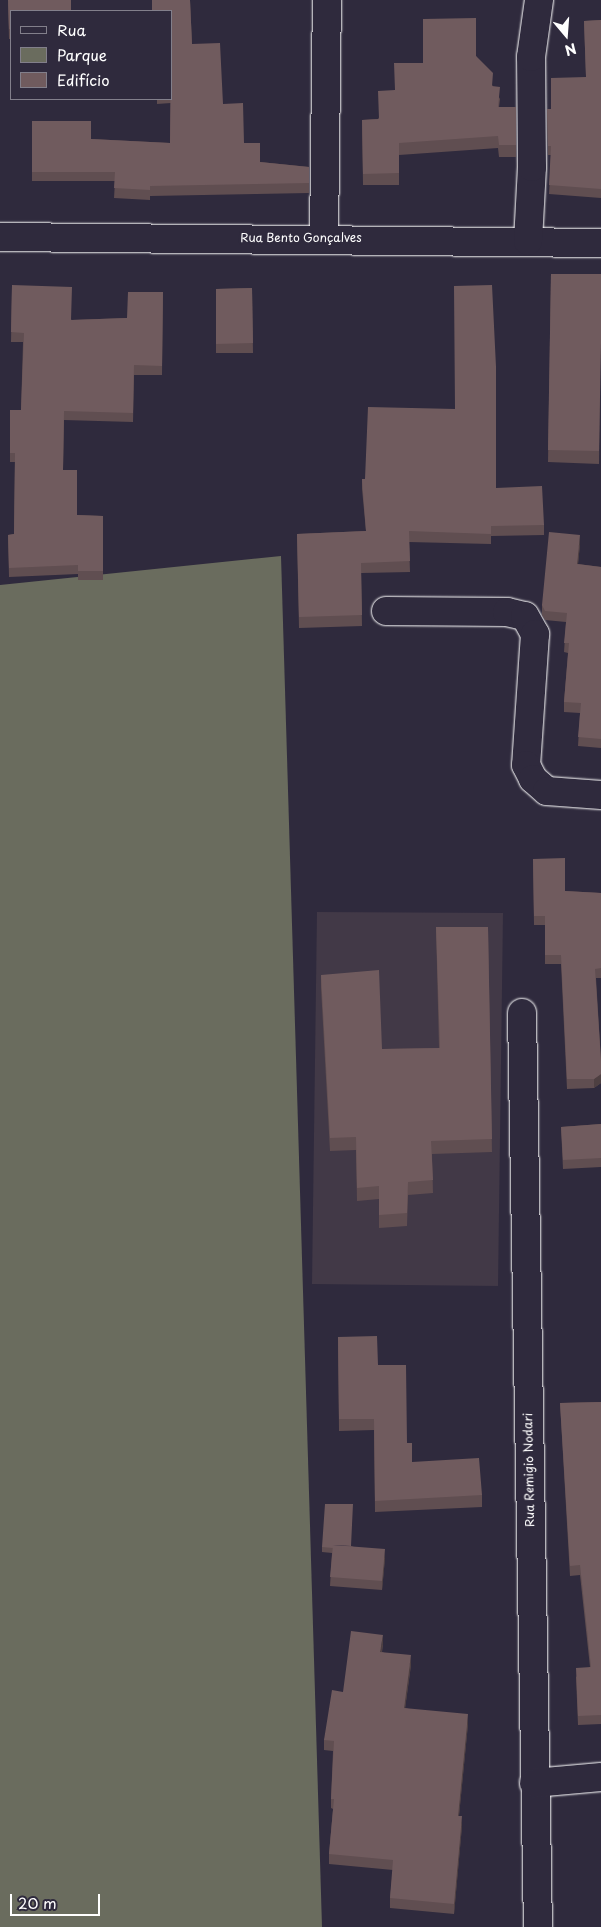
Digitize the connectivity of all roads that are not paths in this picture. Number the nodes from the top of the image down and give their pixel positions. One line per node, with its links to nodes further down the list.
1 (327, 0): 4 (street)
2 (539, 0): 5 (street)
3 (0, 236): 4 (street, Rua Bento Gonçalves)
4 (324, 238): 5 (street, Rua Bento Gonçalves)
5 (528, 241): 6 (street, Rua Bento Gonçalves)
6 (601, 243)
7 (386, 612): 8 (street)
8 (601, 795)
9 (522, 1013): 11 (street, Rua Remigio Nodari)
10 (601, 1777): 11 (street)
11 (534, 1783): 12 (street, Rua Remigio Nodari)
12 (538, 1927)

